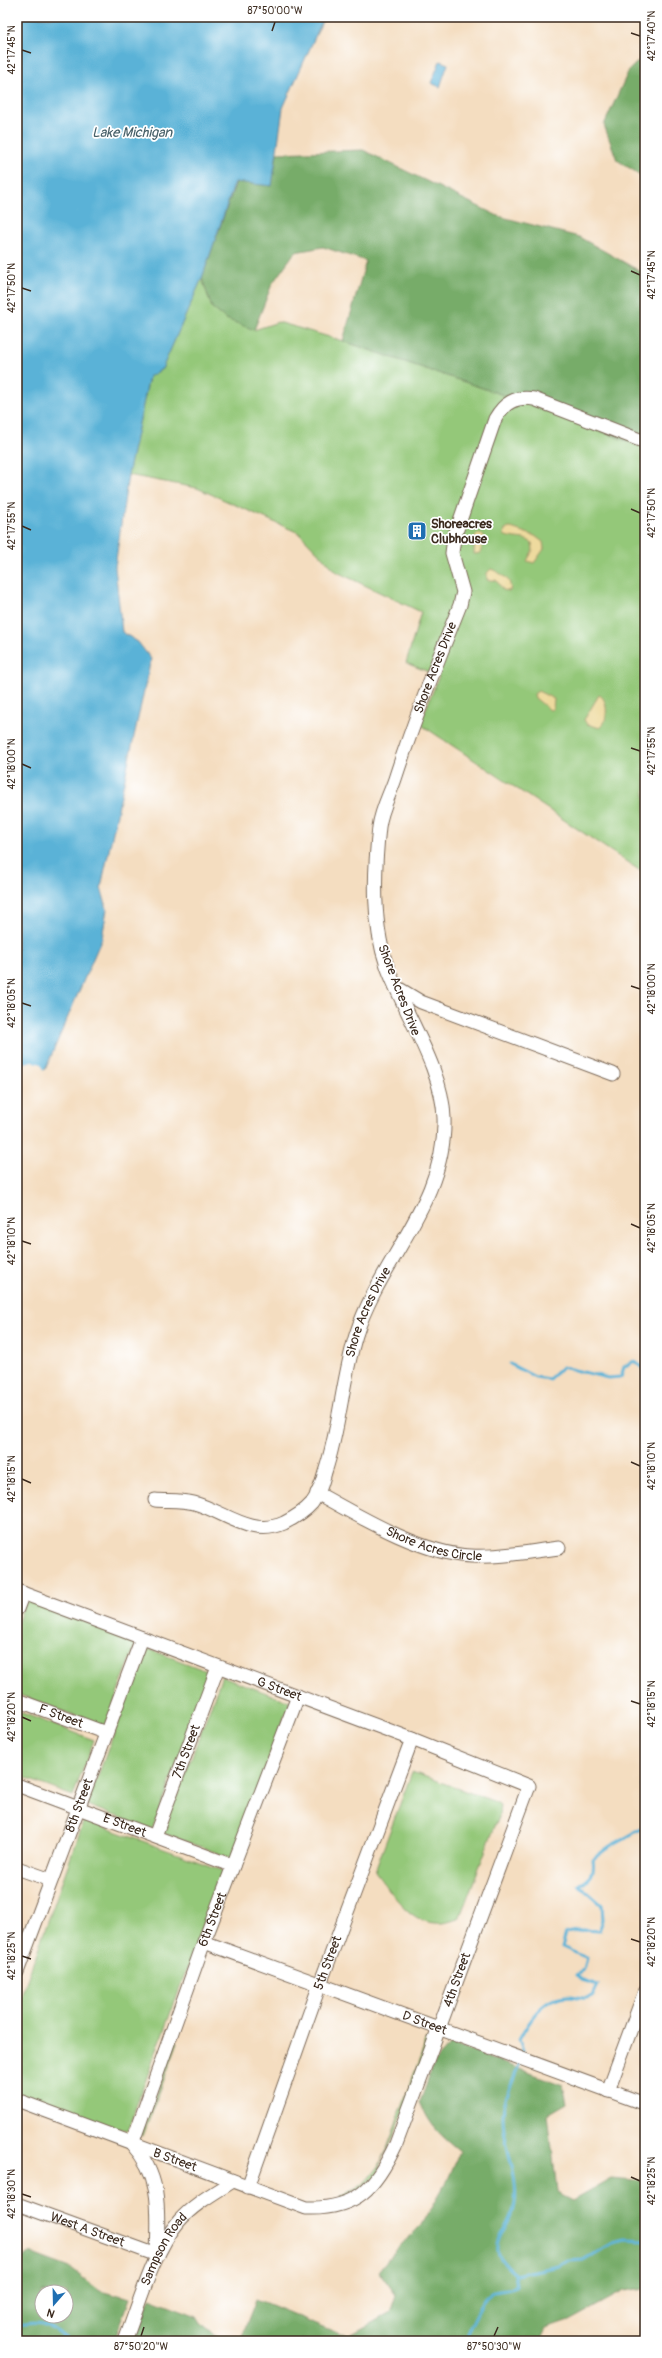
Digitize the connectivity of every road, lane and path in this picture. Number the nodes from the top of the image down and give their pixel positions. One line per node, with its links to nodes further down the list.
1 (645, 442): 2 (street, Shore Acres Drive)
2 (396, 987): 3 (street); 4 (street, Shore Acres Drive)
3 (613, 1074)
4 (317, 1493): 5 (street, Shore Acres Drive); 6 (street, Shore Acres Circle)
5 (155, 1500)
6 (559, 1548)
7 (20, 1592): 8 (street); 9 (street, G Street)
8 (17, 1610)
9 (142, 1638): 10 (street, G Street); 13 (street, 8th Street)
10 (218, 1666): 11 (street, G Street); 18 (street, 7th Street)
11 (298, 1696): 14 (street, G Street); 19 (street, 6th Street)
12 (17, 1700): 13 (street, F Street)
13 (106, 1733): 17 (street, 8th Street)
14 (412, 1740): 16 (street, G Street); 24 (street, 5th Street)
15 (17, 1785): 17 (street, E Street)
16 (525, 1798): 26 (street, 4th Street)
17 (79, 1807): 18 (street, E Street); 21 (street, 8th Street)
18 (156, 1836): 19 (street, E Street)
19 (233, 1866): 22 (street, 6th Street)
20 (17, 1868): 21 (street)
21 (51, 1880): 23 (street, 8th Street)
22 (204, 1942): 24 (street, D Street); 30 (street, 6th Street)
23 (17, 1972)
24 (320, 1984): 26 (street, D Street); 32 (street, 5th Street)
25 (645, 1991): 27 (street)
26 (439, 2028): 27 (street, D Street); 34 (street, 4th Street)
27 (608, 2091): 29 (street, D Street)
28 (17, 2100): 30 (street, B Street)
29 (645, 2104)
30 (132, 2144): 31 (street, B Street); 35 (street)
31 (233, 2181): 32 (street, B Street); 35 (street, Sampson Road)
32 (248, 2187): 34 (street, B Street)
33 (17, 2204): 35 (street, West A Street)
34 (335, 2206)
35 (157, 2255): 36 (street, Sampson Road)
36 (125, 2341)

